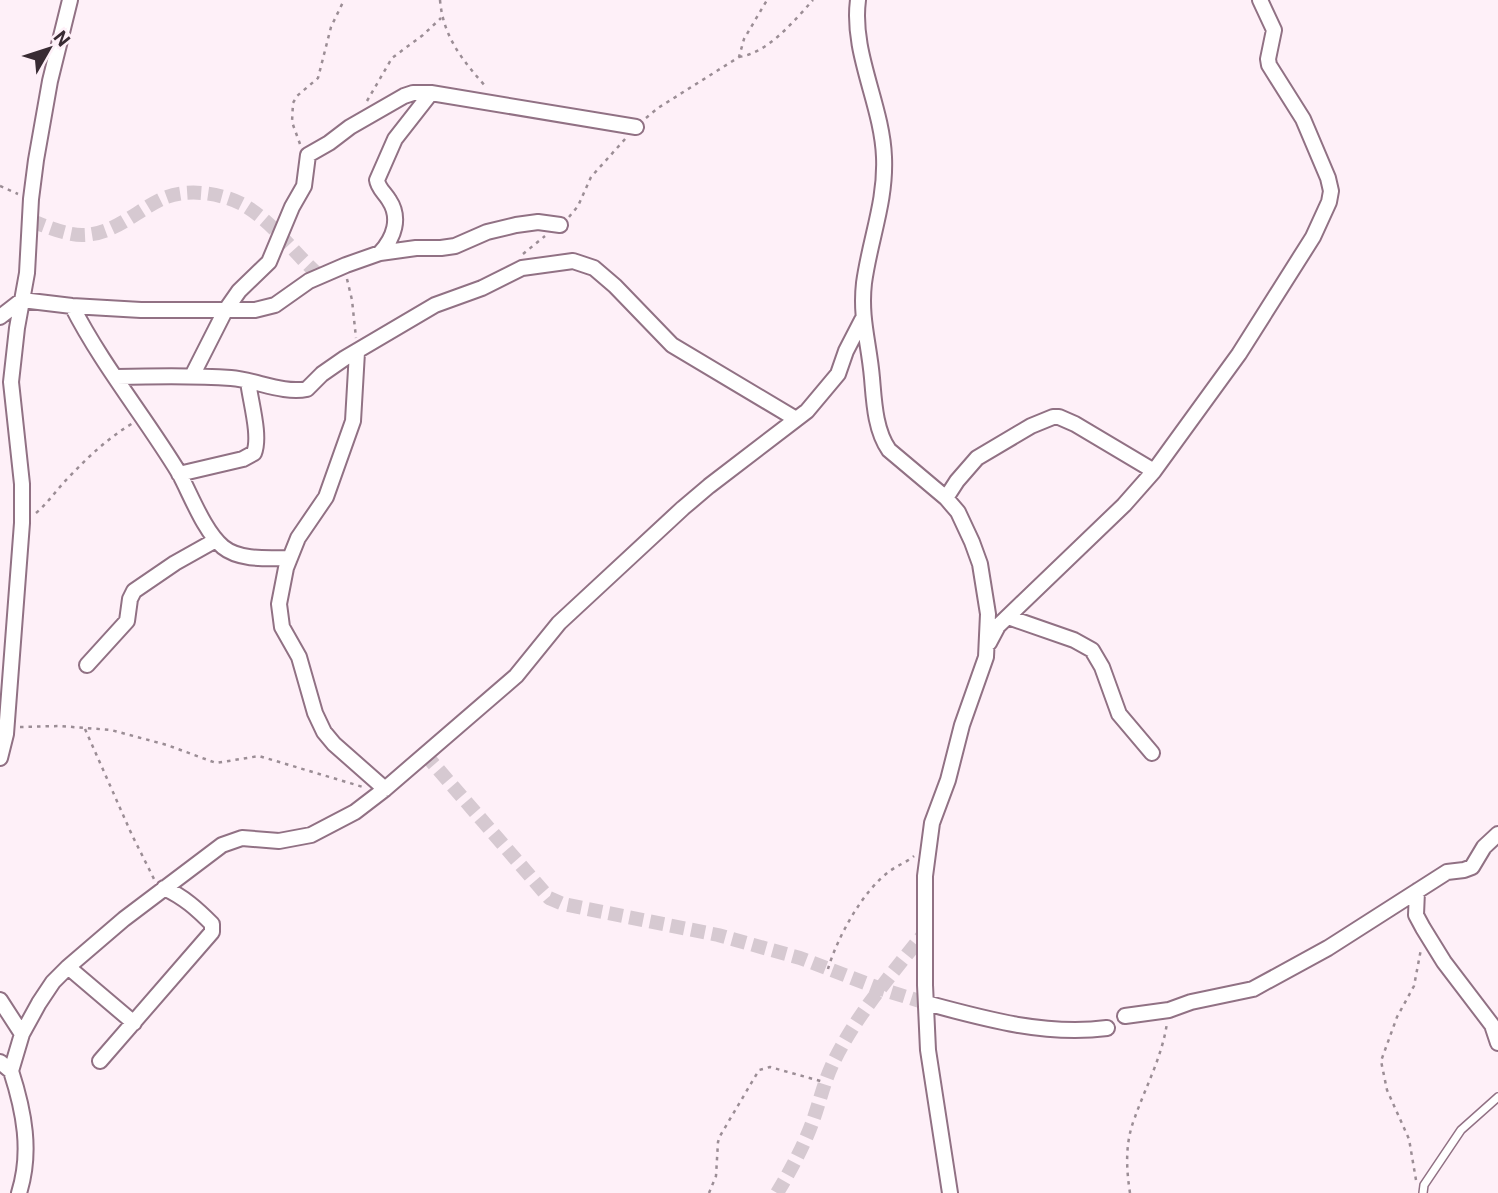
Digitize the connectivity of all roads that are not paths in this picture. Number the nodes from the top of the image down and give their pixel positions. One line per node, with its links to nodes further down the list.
1 (70, 0): 8 (street)
2 (858, 0): 12 (street)
3 (1260, 0): 18 (street)
4 (431, 93): 5 (street); 7 (street); 10 (street)
5 (636, 127)
6 (560, 225): 7 (street)
7 (380, 253): 10 (street)
8 (22, 300): 9 (street); 11 (street); 26 (street)
9 (72, 306): 10 (street); 15 (street)
10 (225, 311): 14 (street)
11 (0, 317)
12 (862, 320): 17 (street); 20 (street)
13 (357, 352): 16 (street); 17 (street); 22 (street)
14 (192, 376): 15 (street); 16 (street)
15 (116, 377): 19 (street)
16 (247, 381): 19 (street)
17 (796, 419): 29 (street)
18 (1154, 471): 20 (street); 23 (street)
19 (179, 474): 21 (street)
20 (946, 498): 24 (street)
21 (216, 540): 22 (street); 25 (street)
22 (290, 558): 29 (street)
23 (1008, 617): 24 (street); 27 (street)
24 (988, 644): 35 (street)
25 (88, 665)
26 (5, 679): 28 (street)
27 (1152, 753)
28 (0, 758)
29 (383, 788): 31 (street)
30 (1498, 834): 32 (street)
31 (163, 890): 33 (street); 37 (street)
32 (1417, 891): 36 (street); 40 (street)
33 (68, 967): 37 (street); 39 (street)
34 (0, 1000): 39 (street)
35 (926, 1003): 38 (street); 46 (street)
36 (1125, 1016)
37 (134, 1023): 41 (street)
38 (1107, 1028)
39 (22, 1034): 42 (street)
40 (1498, 1042)
41 (100, 1062)
42 (6, 1067): 45 (street)
43 (1498, 1097): 44 (lane)
44 (1420, 1190)
45 (19, 1193)
46 (950, 1193)

